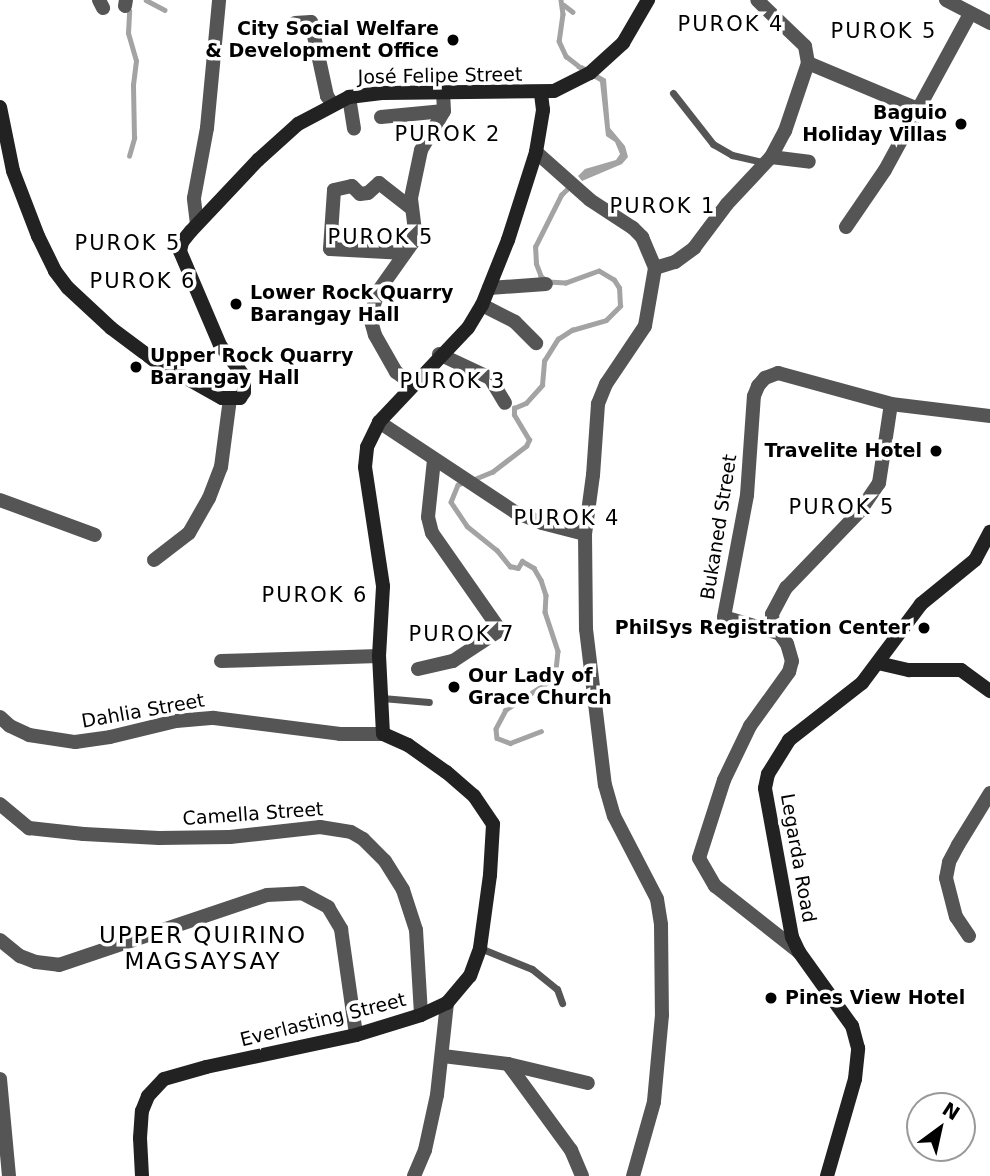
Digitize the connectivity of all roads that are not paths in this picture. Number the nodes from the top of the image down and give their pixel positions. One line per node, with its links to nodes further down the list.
1 (219, 0): 23 (street)
2 (648, 0): 10 (street, José Felipe Street)
3 (757, 0): 8 (street)
4 (946, 0): 5 (street)
5 (970, 14): 7 (street); 15 (street)
6 (295, 23): 13 (street)
7 (990, 23)
8 (808, 63): 15 (street); 20 (street)
9 (443, 93): 10 (street, José Felipe Street); 12 (street, José Felipe Street); 16 (street)
10 (541, 93): 19 (street)
11 (673, 93): 20 (lane)
12 (349, 97): 13 (street, José Felipe Street); 18 (street)
13 (332, 103): 23 (street, José Felipe Street)
14 (0, 107): 33 (street)
15 (918, 109): 24 (street)
16 (444, 111): 17 (street); 22 (street)
17 (381, 117)
18 (354, 130)
19 (536, 152): 26 (street); 28 (street)
20 (769, 160): 21 (street); 26 (street)
21 (808, 162)
22 (411, 208): 25 (street); 25 (street)
23 (197, 224): 33 (street, José Felipe Street)
24 (846, 227)
25 (405, 253): 32 (street)
26 (655, 268): 41 (street)
27 (546, 284): 28 (street)
28 (489, 288): 29 (street)
29 (482, 305): 30 (street); 31 (street)
30 (536, 343)
31 (439, 355): 32 (street); 34 (street)
32 (412, 384): 37 (street)
33 (230, 399): 43 (street)
34 (505, 402)
35 (891, 404): 36 (street, Bukaned Street); 44 (street); 44 (street, Bukaned Street)
36 (990, 416)
37 (379, 422): 38 (street); 45 (street)
38 (435, 460): 41 (street); 48 (street)
39 (0, 500): 42 (street)
40 (990, 532): 47 (street, Legarda Road)
41 (585, 534): 72 (street)
42 (95, 535)
43 (154, 560)
44 (778, 633): 59 (street)
45 (379, 656): 46 (street); 50 (street)
46 (221, 661)
47 (878, 663): 49 (street); 59 (street, Legarda Road)
48 (418, 669)
49 (990, 691)
50 (382, 698): 51 (lane); 53 (street)
51 (429, 702)
52 (0, 717): 53 (street, Dahlia Street)
53 (383, 734): 58 (street, Everlasting Street)
54 (990, 793): 56 (street)
55 (0, 804): 62 (street, Camella Street)
56 (970, 936)
57 (0, 940): 63 (street)
58 (480, 948): 60 (street, Everlasting Street); 61 (lane)
59 (799, 952): 73 (street, Legarda Road)
60 (447, 1003): 62 (street, Everlasting Street); 64 (street)
61 (562, 1003)
62 (421, 1015): 63 (street, Everlasting Street)
63 (356, 1034): 69 (street, Everlasting Street)
64 (443, 1056): 65 (street); 70 (street)
65 (508, 1064): 67 (street); 71 (street)
66 (0, 1079): 68 (street)
67 (588, 1083)
68 (9, 1176)
69 (142, 1176)
70 (414, 1176)
71 (582, 1176)
72 (633, 1176)
73 (827, 1176)

